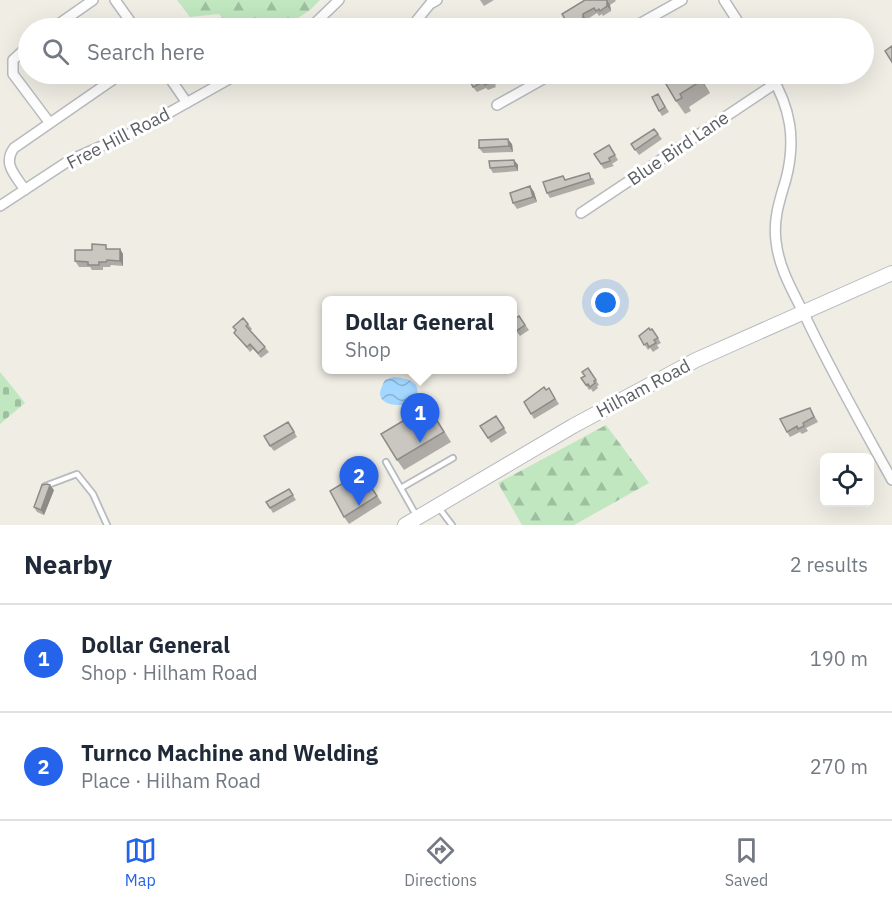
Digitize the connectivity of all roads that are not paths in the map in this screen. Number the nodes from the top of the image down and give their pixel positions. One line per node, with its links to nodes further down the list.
1 (93, 0): 7 (street)
2 (115, 0): 8 (street)
3 (339, 0): 9 (street)
4 (437, 0): 10 (street)
5 (682, 0): 11 (street)
6 (724, 0): 12 (street)
7 (67, 18)
8 (128, 18)
9 (320, 18)
10 (419, 18)
11 (650, 18)
12 (736, 18)
13 (18, 55): 14 (street)
14 (18, 80)
15 (21, 84): 24 (street)
16 (106, 84): 24 (street)
17 (174, 84): 22 (street)
18 (220, 84): 22 (street, Free Hill Road)
19 (534, 84): 23 (street)
20 (774, 84): 27 (street, Blue Bird Lane)
21 (776, 84): 29 (street)
22 (187, 103): 25 (street, Free Hill Road)
23 (497, 105)
24 (50, 122): 25 (street)
25 (25, 190): 26 (street, Free Hill Road)
26 (0, 206)
27 (580, 213)
28 (892, 273): 29 (main road, Hilham Road)
29 (803, 313): 32 (street); 35 (main road, Hilham Road)
30 (453, 458): 34 (lane)
31 (386, 462): 34 (lane)
32 (892, 480)
33 (45, 486): 37 (lane)
34 (401, 488): 36 (lane)
35 (437, 506): 36 (main road, Hilham Road); 39 (lane)
36 (418, 517): 38 (main road, Hilham Road)
37 (107, 525)
38 (405, 525)
39 (452, 525)

